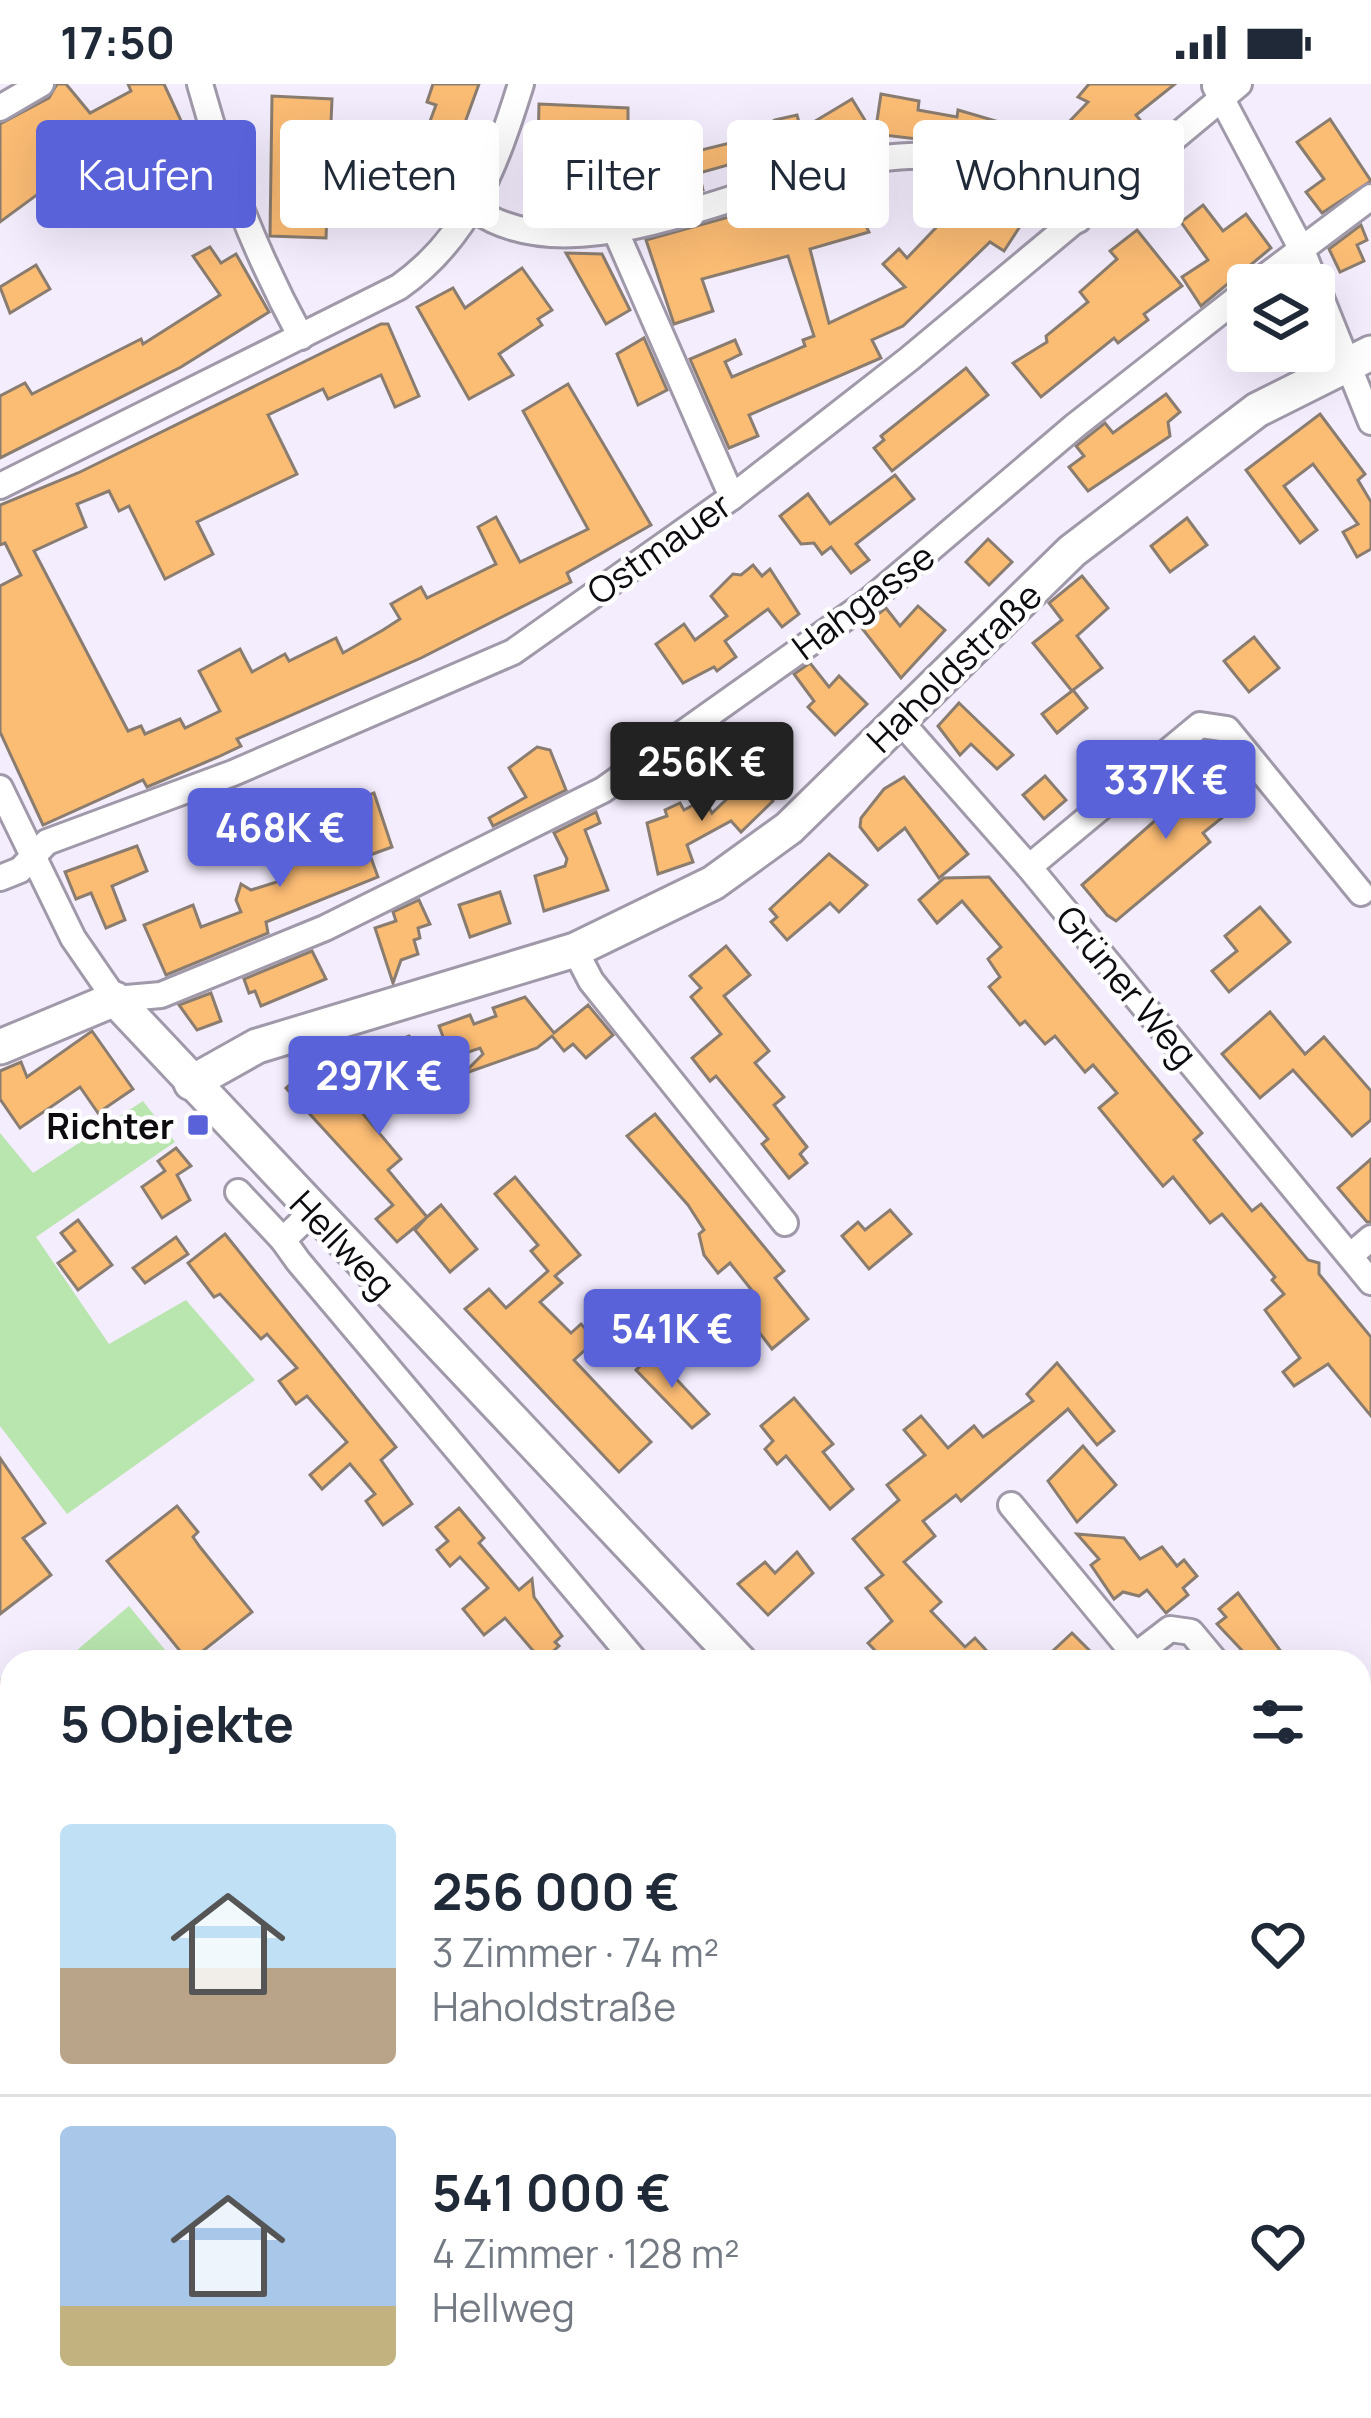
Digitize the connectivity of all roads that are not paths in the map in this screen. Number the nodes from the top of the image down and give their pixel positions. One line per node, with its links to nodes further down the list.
1 (41, 84): 5 (street)
2 (200, 84): 17 (street)
3 (521, 84): 7 (street)
4 (1225, 88): 6 (street, Ostmauer); 14 (street)
5 (0, 108)
6 (1184, 125)
7 (499, 154)
8 (913, 157): 13 (street)
9 (1371, 196): 14 (street, Hahgasse)
10 (499, 222): 13 (street)
11 (458, 228): 17 (street)
12 (1068, 228): 21 (street, Ostmauer)
13 (616, 232): 21 (street)
14 (1301, 248): 15 (street, Hahgasse); 18 (street)
15 (1280, 264)
16 (1227, 306): 29 (street, Hahgasse)
17 (301, 337): 20 (street)
18 (1357, 358): 19 (street); 22 (street, Haholdstraße)
19 (1371, 422)
20 (0, 486)
21 (732, 496): 24 (street, Ostmauer)
22 (900, 721): 25 (street, Grüner Weg); 28 (street, Haholdstraße)
23 (0, 788): 24 (street, Hellweg)
24 (32, 853): 26 (street, Ostmauer); 29 (street, Hellweg)
25 (1029, 867): 27 (street); 37 (street, Grüner Weg)
26 (0, 878)
27 (1361, 893)
28 (574, 950): 31 (street, Haholdstraße); 34 (street)
29 (115, 999): 30 (street); 31 (street, Hellweg)
30 (0, 1047)
31 (191, 1083): 33 (street, Hellweg)
32 (238, 1192): 36 (street)
33 (312, 1212): 36 (street); 41 (street, Hellweg)
34 (785, 1223)
35 (1371, 1238): 37 (street)
36 (283, 1240): 40 (street)
37 (1350, 1256): 38 (street, Grüner Weg)
38 (1371, 1282)
39 (1011, 1505): 42 (street)
40 (626, 1650)
41 (729, 1650)
42 (1125, 1650)
43 (1142, 1650): 44 (street)
44 (1206, 1650)

